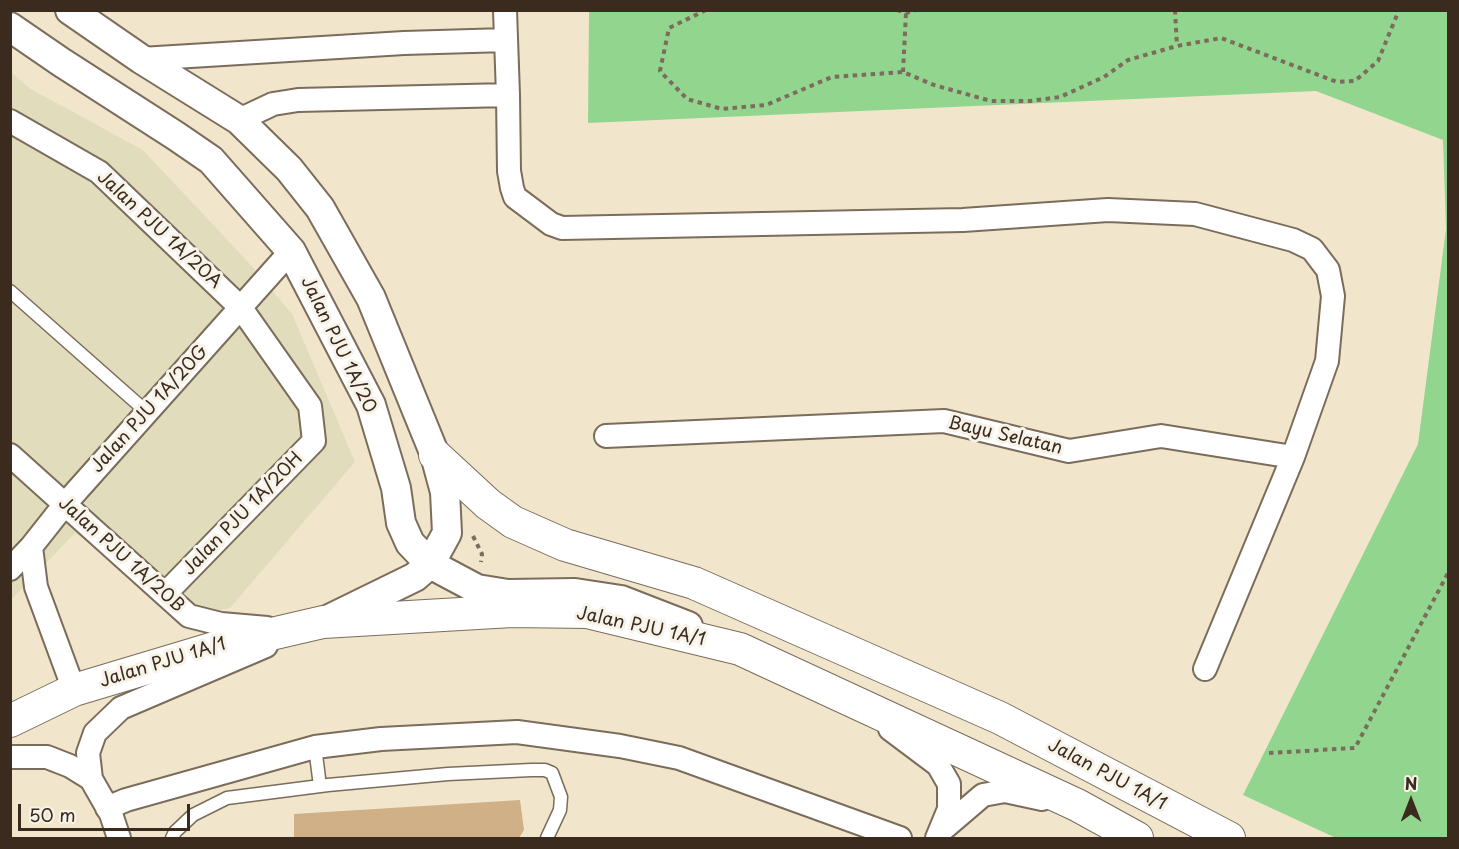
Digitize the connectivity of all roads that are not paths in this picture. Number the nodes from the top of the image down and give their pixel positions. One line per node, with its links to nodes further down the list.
1 (70, 10): 5 (street)
2 (505, 10): 4 (street)
3 (10, 27): 9 (street, Jalan PJU 1A/20)
4 (506, 40): 5 (street); 6 (street)
5 (141, 59): 7 (street)
6 (508, 95): 7 (street); 16 (street)
7 (239, 120): 15 (street)
8 (10, 121): 11 (street, Jalan PJU 1A/20A)
9 (291, 251): 11 (street, Jalan PJU 1A/20G); 19 (street, Jalan PJU 1A/20)
10 (10, 291): 12 (lane)
11 (241, 308): 12 (street, Jalan PJU 1A/20G); 21 (street, Jalan PJU 1A/20H)
12 (148, 413): 17 (street, Jalan PJU 1A/20G)
13 (606, 436): 16 (street, Bayu Selatan)
14 (10, 454): 17 (street, Jalan PJU 1A/20B)
15 (435, 455): 19 (street); 41 (main road, Jalan PJU 1A/1)
16 (1293, 457): 25 (street)
17 (65, 504): 18 (street, Jalan PJU 1A/20G); 21 (street, Jalan PJU 1A/20B)
18 (31, 547): 20 (street, Jalan PJU 1A/20G); 26 (street)
19 (430, 564): 22 (street); 24 (street, Jalan PJU 1A/20)
20 (10, 569)
21 (165, 594): 23 (street, Jalan PJU 1A/20B)
22 (323, 622): 23 (main road, Jalan PJU 1A/1); 24 (main road, Jalan PJU 1A/1); 31 (street)
23 (282, 630): 26 (main road, Jalan PJU 1A/1)
24 (740, 649): 27 (main road, Jalan PJU 1A/1)
25 (1205, 669)
26 (74, 690): 28 (main road, Jalan PJU 1A/1)
27 (856, 705): 33 (main road, Jalan PJU 1A/1); 35 (street)
28 (10, 721)
29 (315, 747): 32 (lane); 34 (street); 39 (street)
30 (10, 757): 31 (street)
31 (91, 779): 34 (street)
32 (320, 786): 37 (lane); 38 (lane)
33 (1077, 805): 35 (street); 40 (main road, Jalan PJU 1A/1)
34 (107, 808): 36 (street)
35 (939, 835)
36 (118, 838)
37 (171, 838)
38 (547, 838)
39 (900, 838)
40 (1137, 838)
41 (1229, 838)

